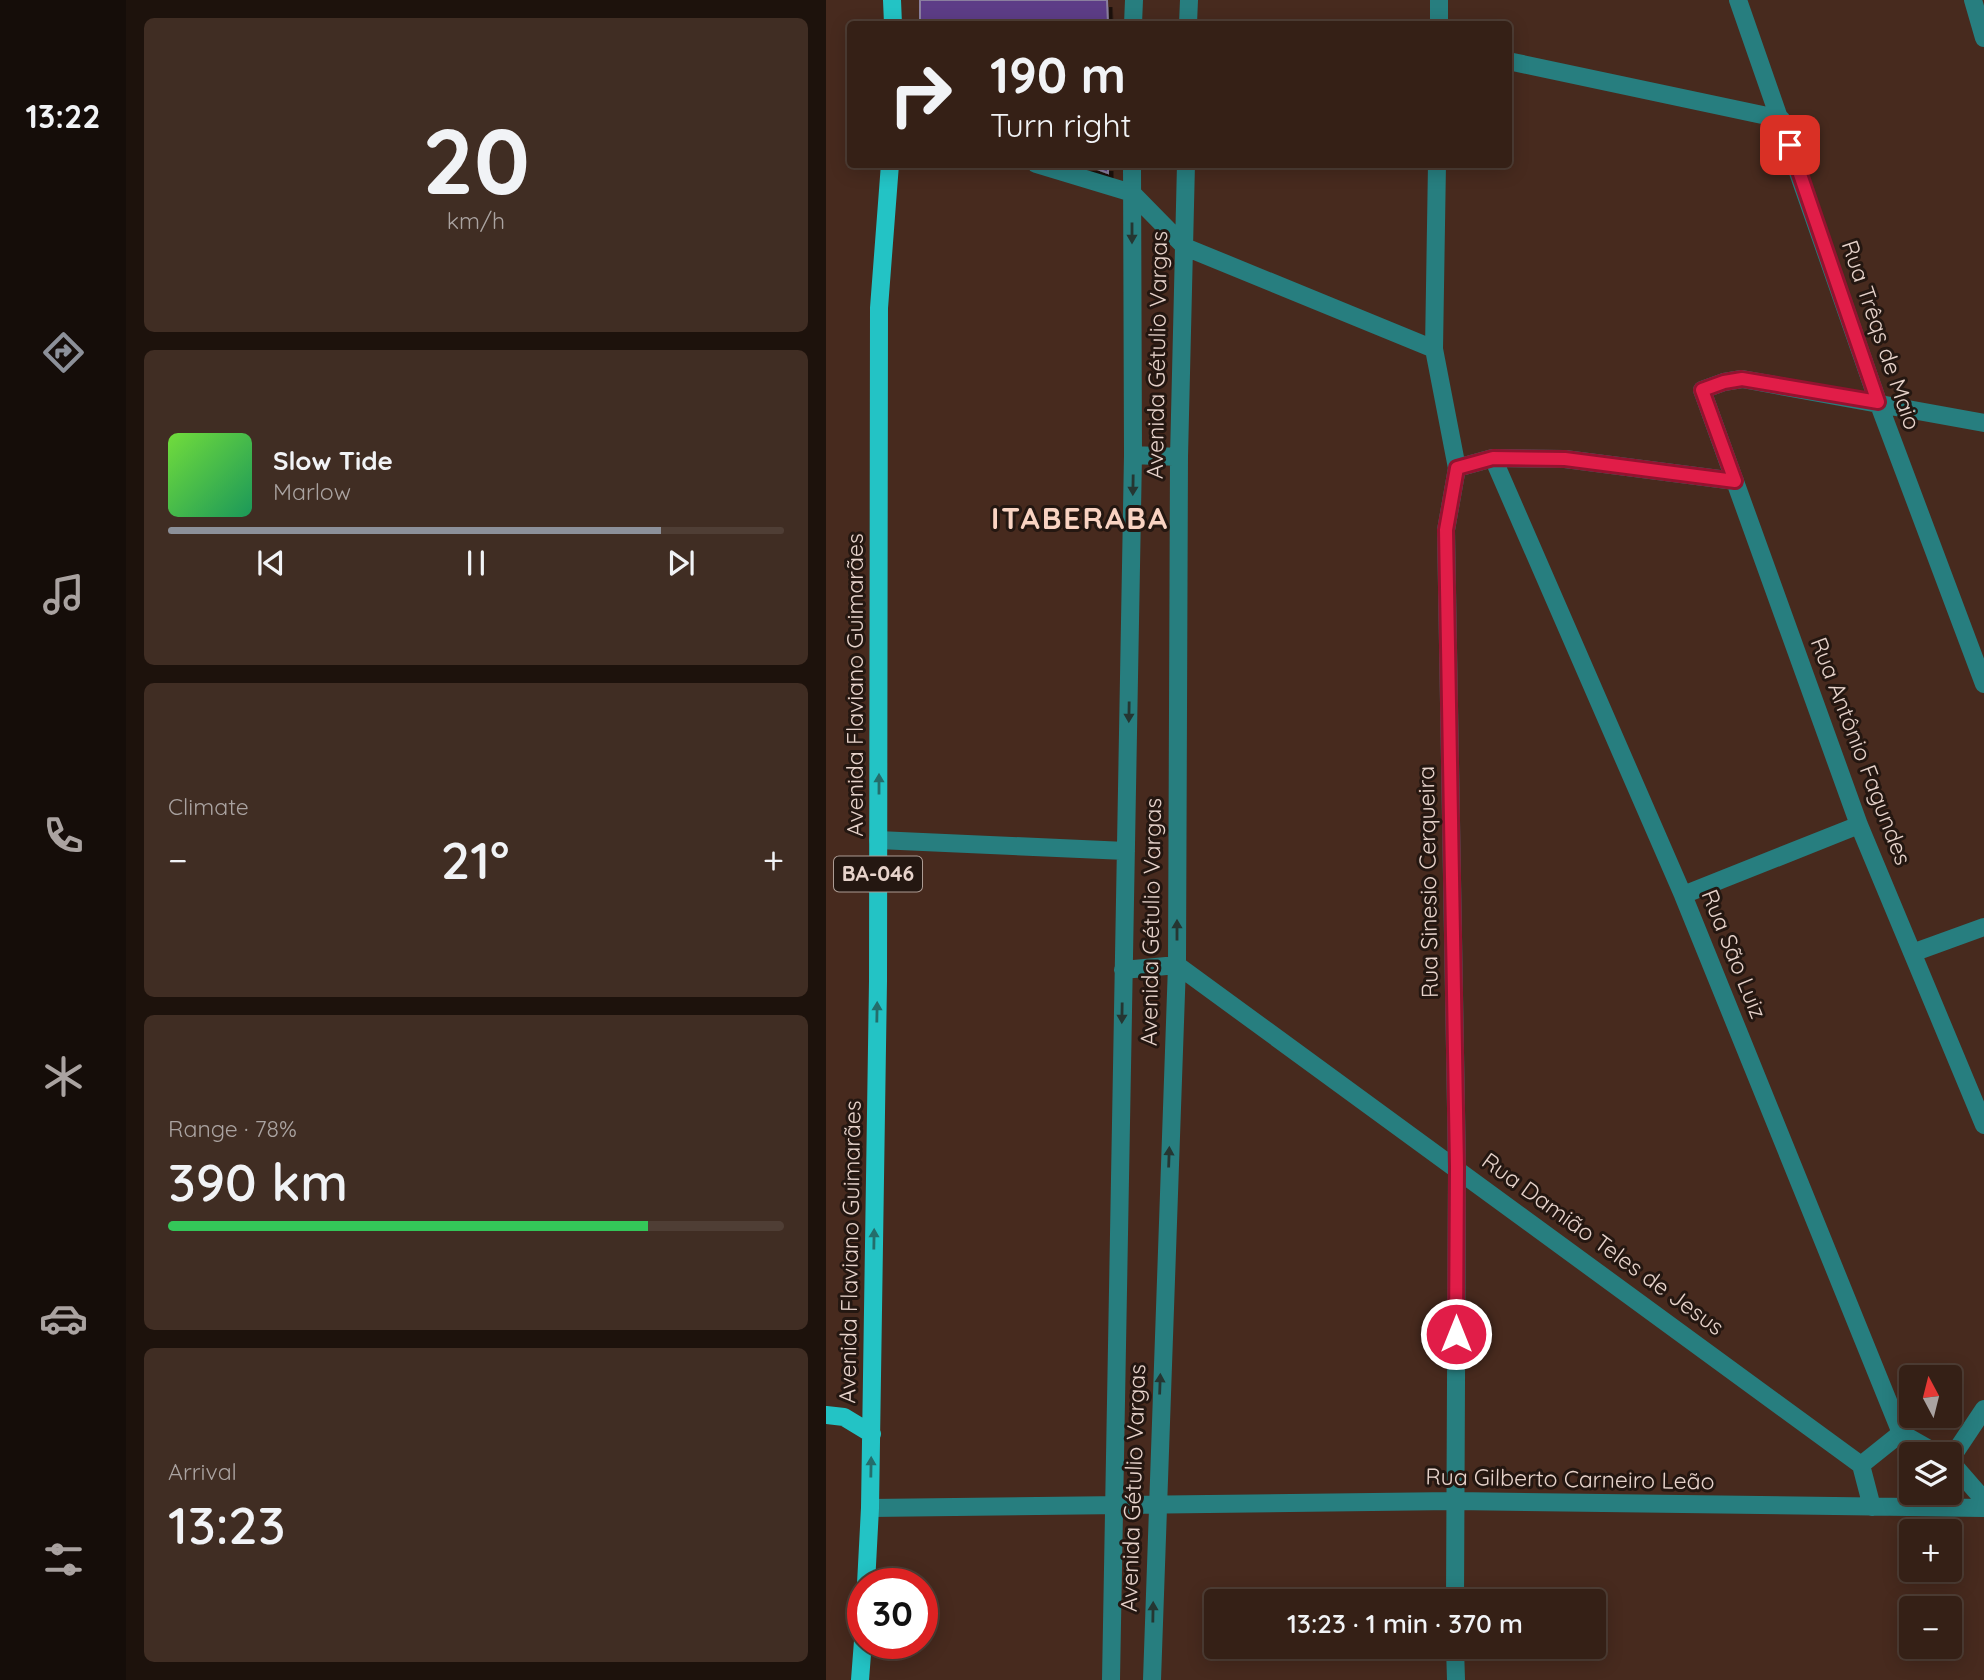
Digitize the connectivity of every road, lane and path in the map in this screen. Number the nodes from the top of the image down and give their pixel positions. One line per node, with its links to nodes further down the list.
1 (892, 0): 7 (main road)
2 (1133, 0): 8 (street)
3 (1189, 0): 9 (street)
4 (1439, 0): 10 (street)
5 (1738, 0): 13 (street, Rua Trêqs de Maio)
6 (1973, 0): 11 (street)
7 (892, 21)
8 (1133, 21)
9 (1188, 21)
10 (1439, 21)
11 (1984, 38)
12 (1512, 62): 13 (street)
13 (1781, 119): 22 (street, Rua Trêqs de Maio)
14 (891, 168): 31 (main road, Avenida Flaviano Guimarães / BA-046, one-way to 14)
15 (1048, 168): 19 (street)
16 (1132, 168): 19 (street, Avenida Gétulio Vargas)
17 (1186, 168): 20 (street, Avenida Gétulio Vargas)
18 (1437, 168): 21 (street, Rua Sinesio Cerqueira)
19 (1132, 193): 20 (street); 24 (street, Avenida Gétulio Vargas, one-way to 24)
20 (1185, 247): 21 (street); 25 (street, Avenida Gétulio Vargas)
21 (1434, 349): 27 (street, Rua Sinesio Cerqueira)
22 (1878, 402): 23 (street); 28 (street, Rua Antônio Fagundes); 29 (street, Rua Trêqs de Maio)
23 (1984, 423)
24 (1133, 455): 25 (street); 32 (street, Avenida Gétulio Vargas, one-way to 32)
25 (1179, 457): 36 (street, Avenida Gétulio Vargas, one-way to 25)
26 (1493, 458): 27 (street); 28 (street); 33 (street, Rua São Luiz)
27 (1457, 468): 39 (street, Rua Sinesio Cerqueira)
28 (1735, 481): 30 (street, Rua Antônio Fagundes)
29 (1984, 684)
30 (1859, 825): 33 (street); 35 (street, Rua Antônio Fagundes)
31 (878, 840): 32 (street); 43 (main road, Avenida Flaviano Guimarães / BA-046, one-way to 31)
32 (1126, 851): 37 (street, Avenida Gétulio Vargas)
33 (1684, 895): 42 (street, Rua São Luiz)
34 (1984, 927): 35 (street)
35 (1915, 952): 38 (street, Rua Antônio Fagundes)
36 (1177, 965): 37 (street); 39 (street, Rua Damião Teles de Jesus); 51 (street, Avenida Gétulio Vargas, one-way to 36)
37 (1123, 970): 50 (street, Avenida Gétulio Vargas, one-way to 50)
38 (1984, 1125)
39 (1457, 1167): 46 (street, Rua Damião Teles de Jesus); 49 (street, Rua Sinesio Cerqueira)
40 (1984, 1409): 45 (street)
41 (826, 1415): 43 (main road)
42 (1901, 1433): 44 (street); 46 (street)
43 (872, 1434): 53 (main road, Avenida Flaviano Guimarães / BA-046, one-way to 43)
44 (1917, 1442)
45 (1962, 1443)
46 (1861, 1465): 52 (street)
47 (1962, 1475): 48 (street)
48 (1984, 1500)
49 (1454, 1501): 51 (street, Rua Gilberto Carneiro Leão); 52 (street, Rua Gilberto Carneiro Leão); 56 (street, Rua Sinesio Cerqueira)
50 (1114, 1503): 51 (street, Rua Gilberto Carneiro Leão); 53 (street, Rua Gilberto Carneiro Leão); 60 (street, Avenida Gétulio Vargas)
51 (1156, 1504): 61 (street, Avenida Gétulio Vargas, one-way to 51)
52 (1872, 1507): 54 (street, Rua Gilberto Carneiro Leão)
53 (870, 1508): 55 (main road, Avenida Flaviano Guimarães / BA-046)
54 (1984, 1508)
55 (867, 1568)
56 (1455, 1589)
57 (861, 1659): 59 (main road)
58 (1455, 1659): 62 (street)
59 (859, 1679)
60 (1111, 1680)
61 (1152, 1680)
62 (1456, 1680)

